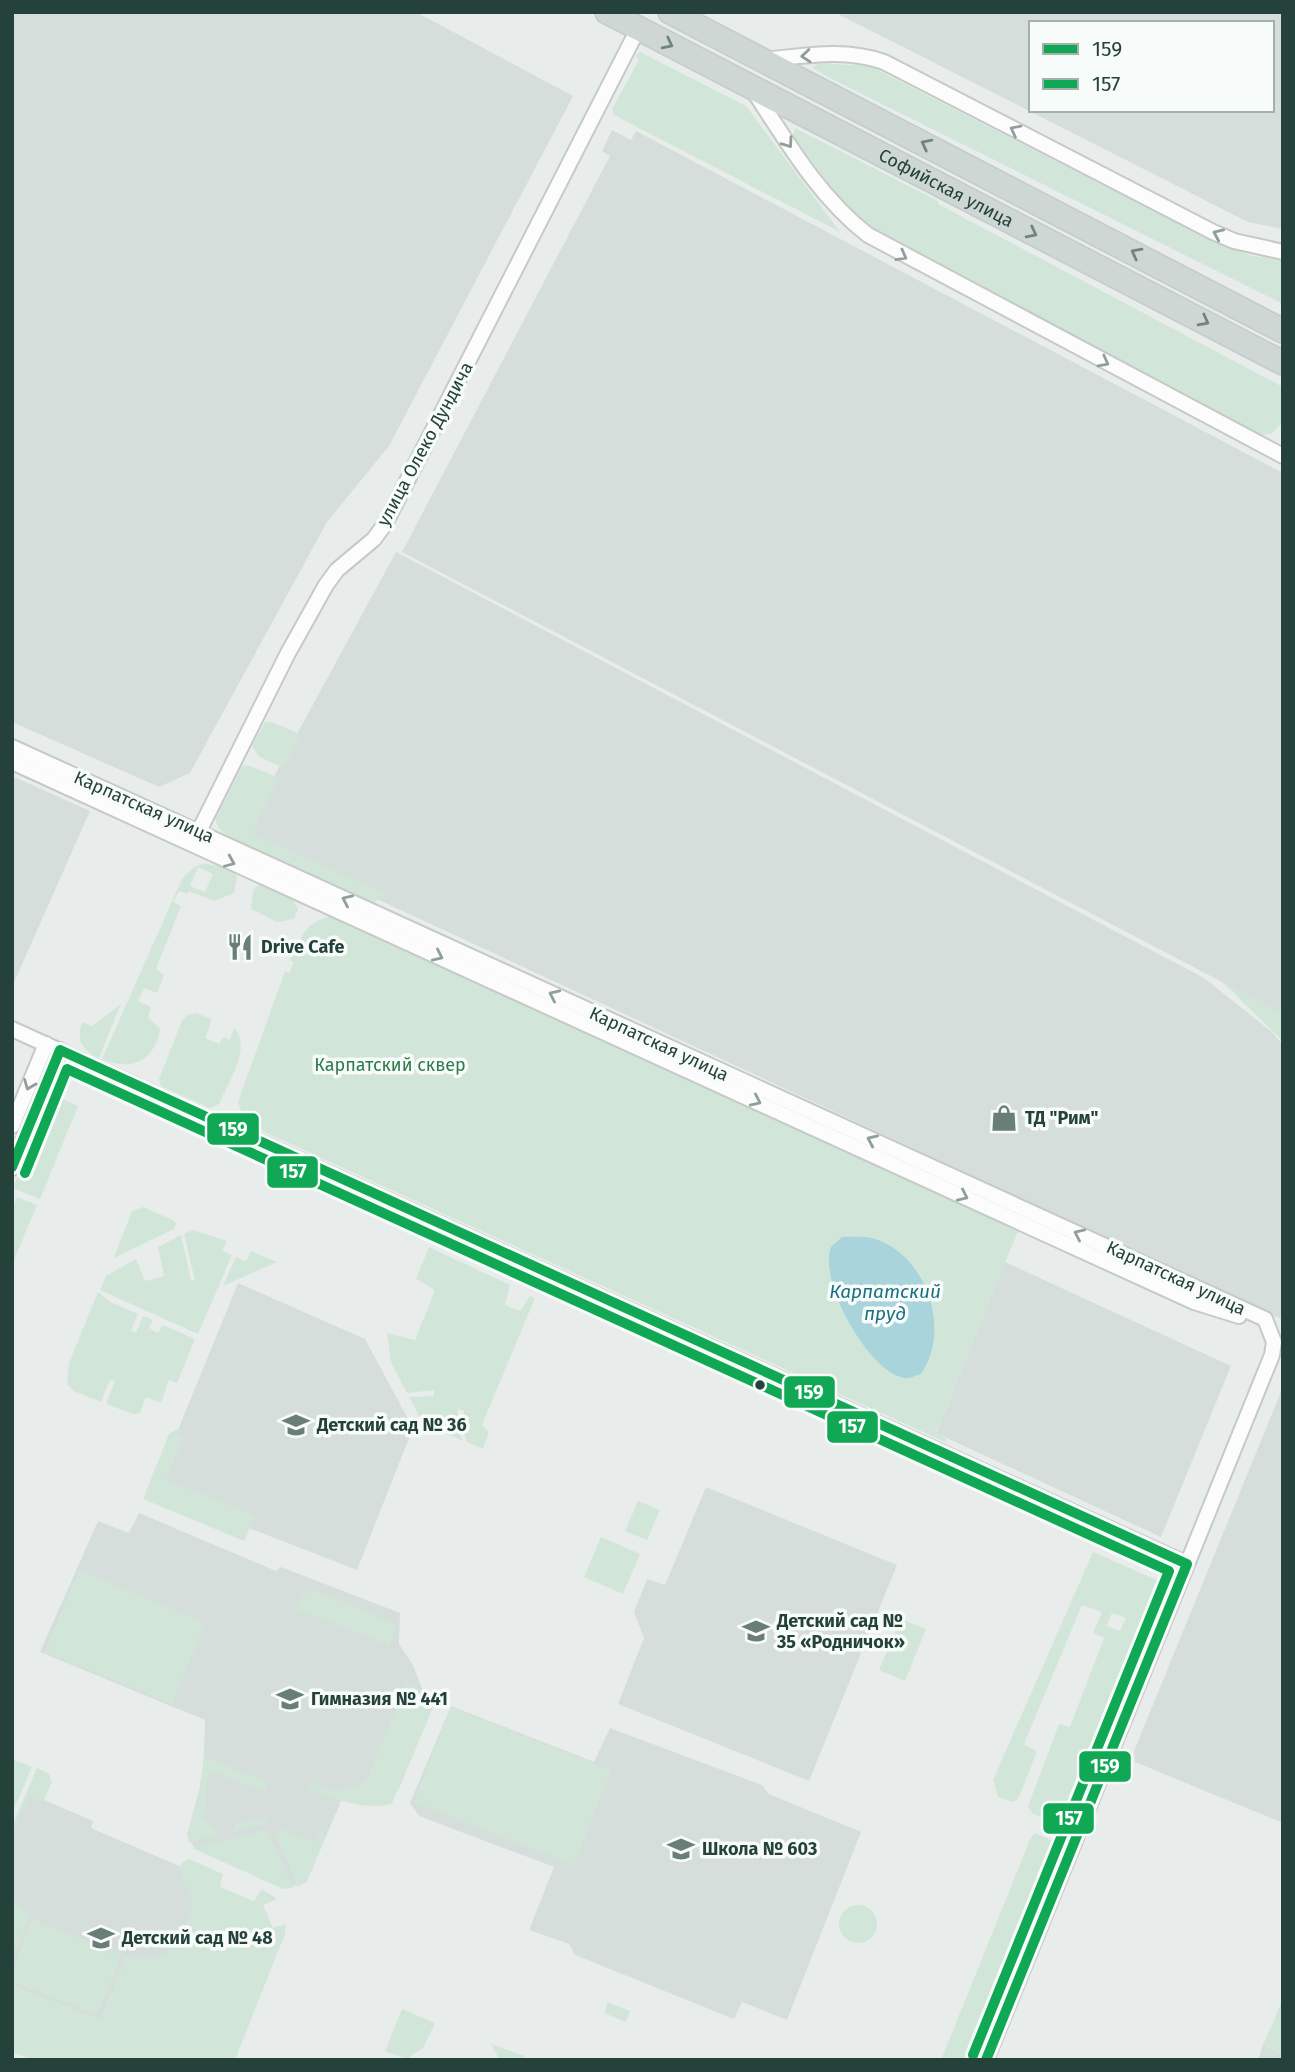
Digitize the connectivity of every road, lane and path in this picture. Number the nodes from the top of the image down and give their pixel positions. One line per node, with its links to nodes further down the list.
1 (607, 12): 3 (main road, Софийская улица)
2 (670, 12): 4 (main road, Софийская улица)
3 (638, 29): 5 (main road, Софийская улица, one-way to 5); 12 (street, улица Олеко Дундича)
4 (762, 60): 6 (street, one-way to 4); 7 (main road, Софийская улица, one-way to 4)
5 (750, 86): 8 (main road, Софийская улица, one-way to 8); 9 (street, one-way to 9)
6 (1283, 252)
7 (1283, 331)
8 (1283, 363)
9 (1283, 456)
10 (12, 747): 12 (street, Карпатская улица)
11 (12, 762): 12 (street, Карпатская улица)
12 (195, 838): 18 (street, Карпатская улица)
13 (12, 1029): 14 (street)
14 (46, 1044): 15 (street); 16 (street, one-way to 16)
15 (60, 1050): 17 (street); 18 (street)
16 (12, 1126)
17 (12, 1168)
18 (1187, 1564): 19 (street)
19 (986, 2060)

